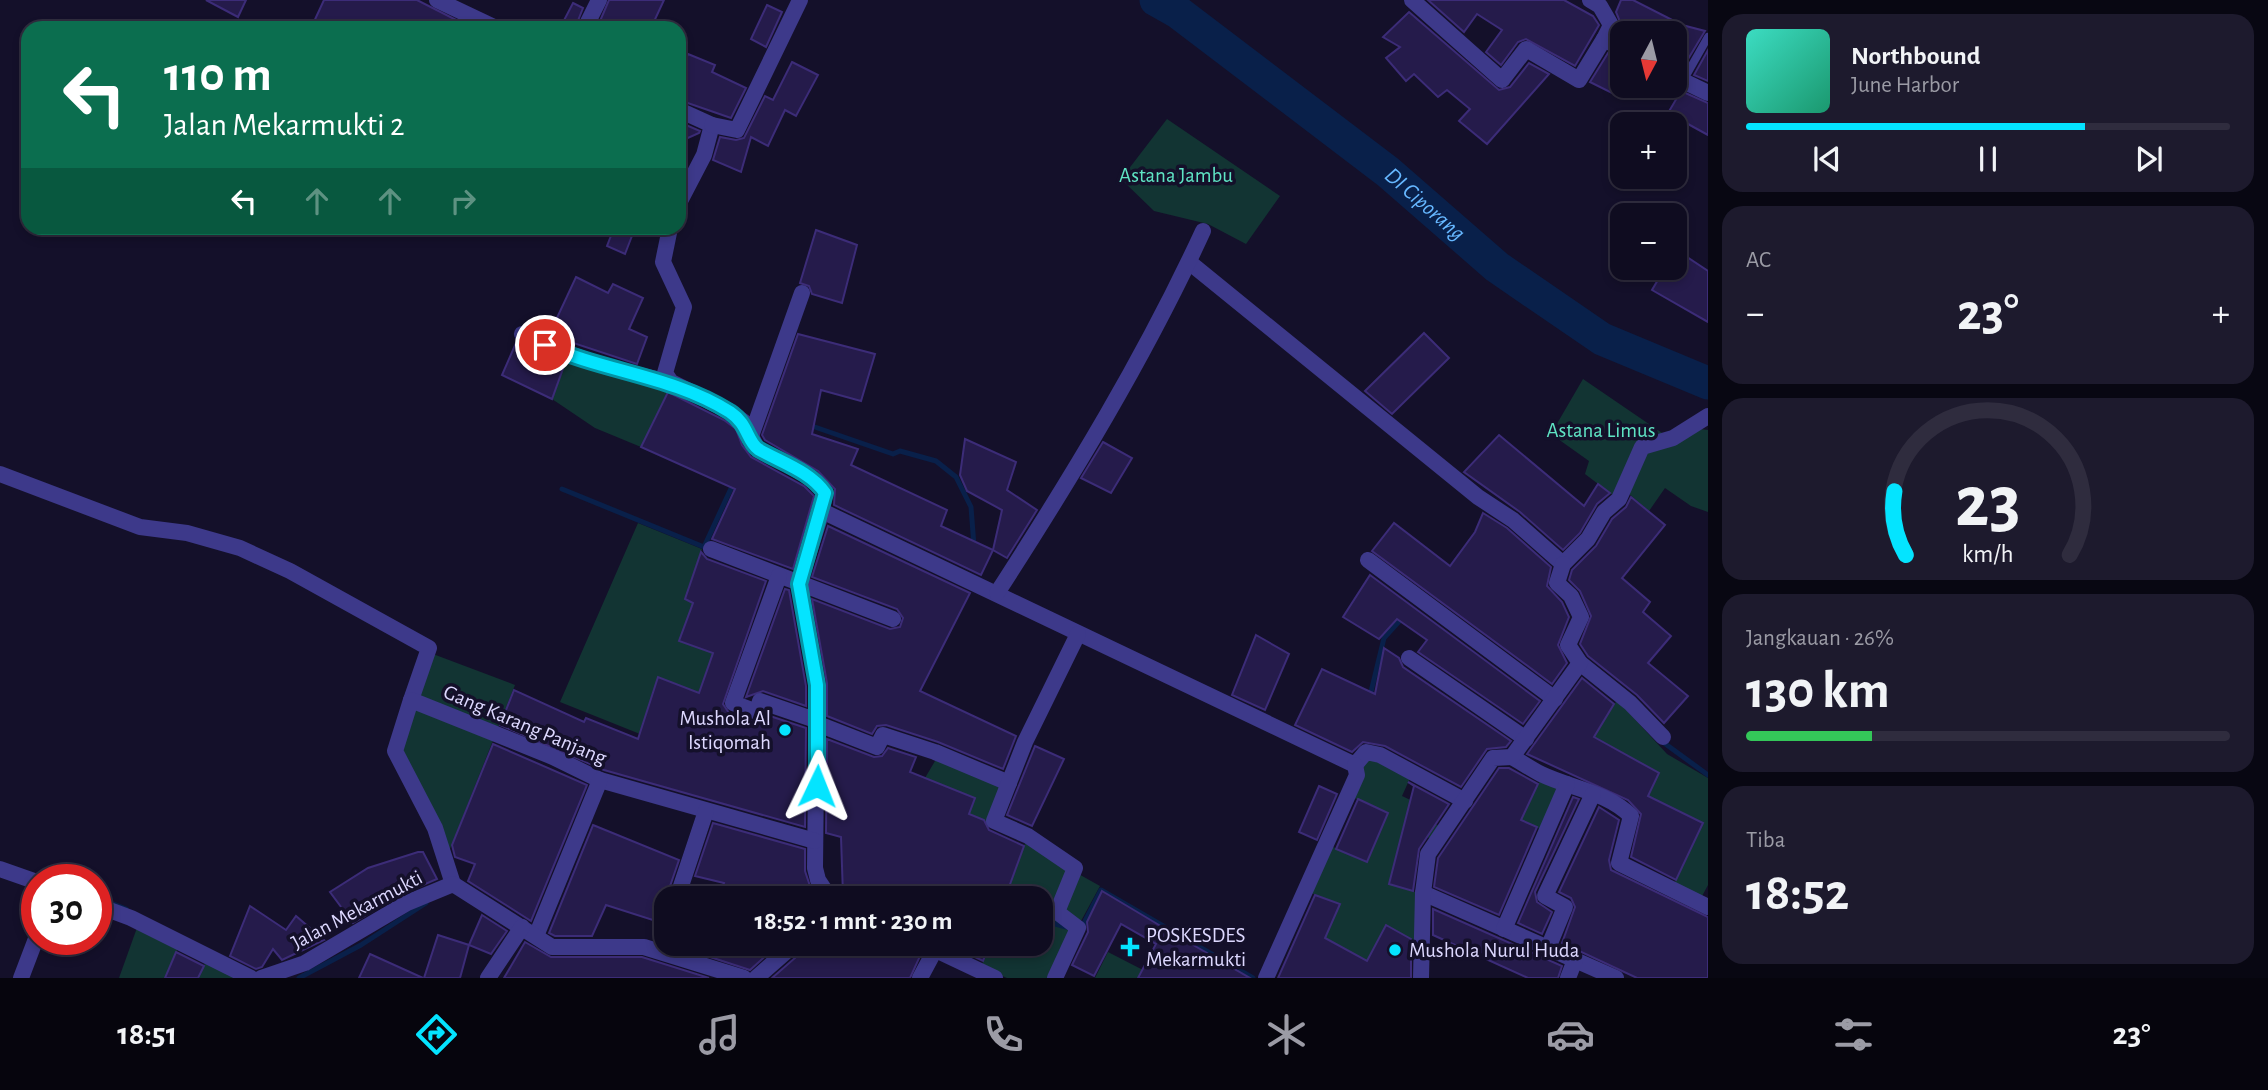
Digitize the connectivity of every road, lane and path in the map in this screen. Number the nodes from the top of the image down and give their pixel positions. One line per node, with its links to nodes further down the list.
1 (436, 0): 6 (street)
2 (599, 0): 7 (street)
3 (800, 0): 15 (street)
4 (1412, 0): 9 (street)
5 (1590, 0): 9 (street)
6 (481, 21)
7 (588, 21)
8 (1708, 37): 11 (lane)
9 (1604, 39): 10 (street)
10 (1610, 42)
11 (1687, 67)
12 (1687, 83): 13 (street)
13 (1708, 93)
14 (686, 113): 15 (street)
15 (712, 125): 16 (street)
16 (686, 190)
17 (1203, 232): 19 (street)
18 (669, 235): 22 (street)
19 (1189, 262): 29 (street); 32 (street)
20 (802, 293): 24 (street)
21 (522, 334): 22 (street)
22 (671, 382): 24 (street)
23 (1708, 416): 29 (street)
24 (750, 439): 26 (street)
25 (0, 474): 38 (street)
26 (822, 511): 31 (street); 32 (street)
27 (711, 549): 30 (street)
28 (1368, 560): 37 (street)
29 (1563, 564): 36 (street)
30 (779, 576): 31 (street); 39 (street)
31 (799, 584): 33 (street); 39 (street)
32 (998, 593): 34 (street)
33 (893, 619)
34 (1078, 634): 43 (street); 45 (street)
35 (1409, 658): 41 (street)
36 (1580, 663): 37 (street); 40 (street)
37 (1555, 699): 41 (street)
38 (411, 700): 44 (street, Gang Karang Panjang); 53 (street, Gang Karang Panjang)
39 (818, 722): 45 (street); 50 (street)
40 (1662, 737)
41 (1525, 739): 42 (street)
42 (1512, 757): 46 (street); 48 (street)
43 (1355, 765): 48 (street); 78 (street)
44 (600, 780): 49 (street, Gang Karang Panjang); 60 (street)
45 (1009, 783): 77 (street)
46 (1567, 784): 47 (street); 59 (street)
47 (1593, 794): 57 (street); 61 (street)
48 (1465, 801): 56 (street)
49 (706, 811): 50 (street, Gang Karang Panjang); 54 (street)
50 (815, 841): 55 (street)
51 (0, 869): 52 (street)
52 (21, 876)
53 (453, 884): 60 (street, Jalan Mekarmukti); 71 (street, Jalan Mekarmukti)
54 (681, 886)
55 (822, 886)
56 (1423, 893): 59 (street); 79 (street)
57 (1708, 907)
58 (112, 911): 70 (street)
59 (1504, 929): 61 (street)
60 (529, 932): 62 (street, Jalan Mekarmukti); 72 (street)
61 (1548, 948): 68 (street)
62 (654, 950)
63 (30, 955): 69 (street)
64 (675, 956): 73 (street, Jalan Mekarmukti)
65 (781, 956): 74 (street)
66 (926, 956): 75 (street)
67 (947, 956): 76 (street)
68 (1575, 960): 80 (street); 81 (street)
69 (21, 978)
70 (251, 978)
71 (261, 978)
72 (488, 978)
73 (744, 978)
74 (756, 978)
75 (920, 978)
76 (995, 978)
77 (1055, 978)
78 (1266, 978)
79 (1421, 978)
80 (1568, 978)
81 (1616, 978)

